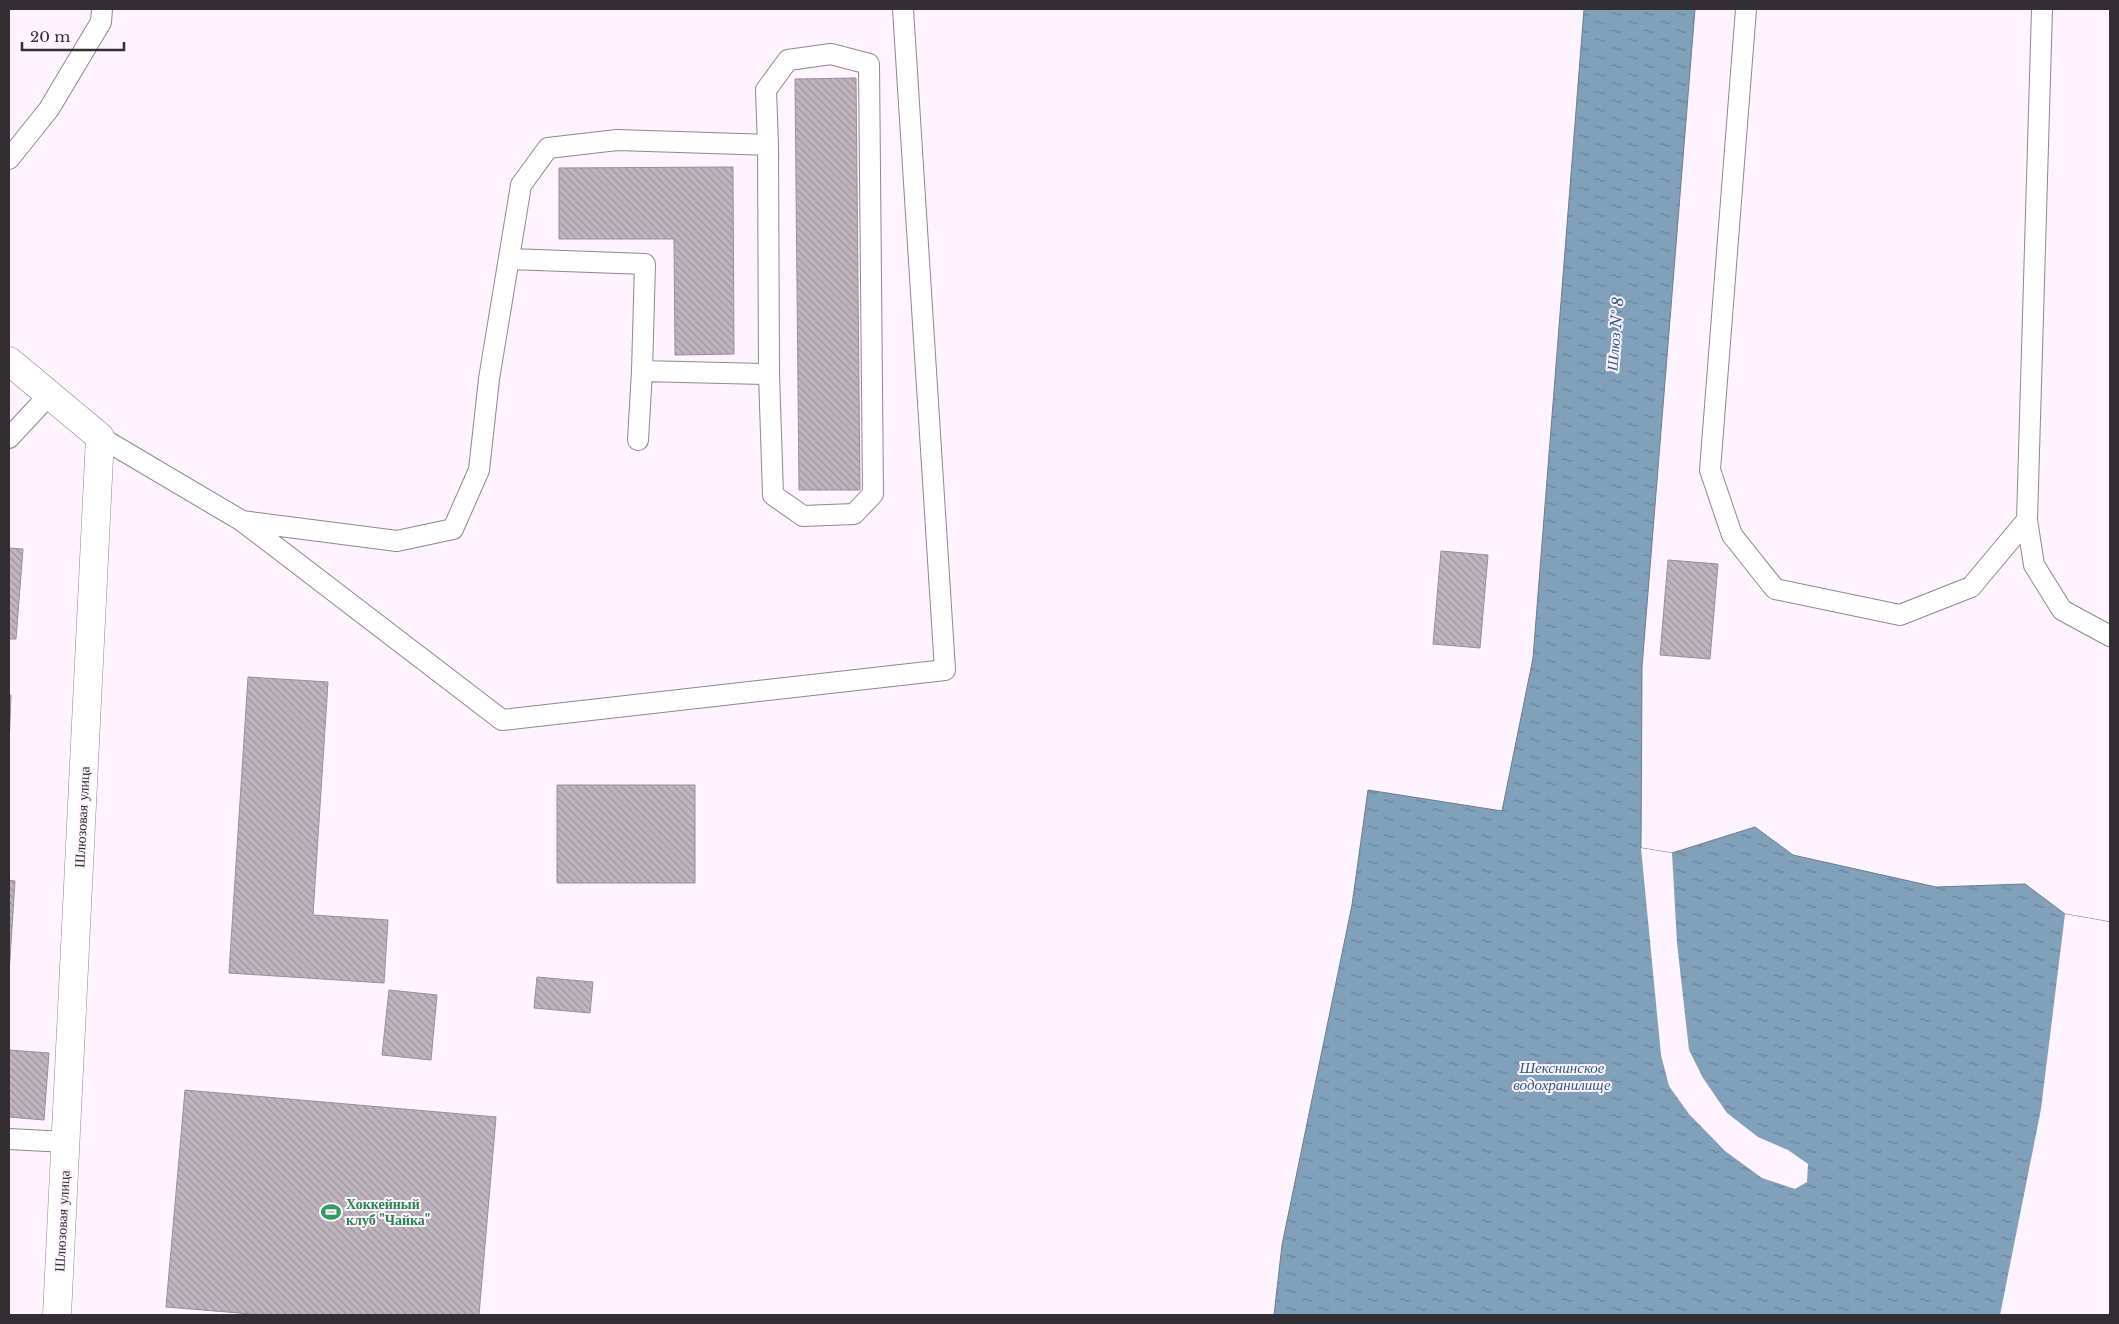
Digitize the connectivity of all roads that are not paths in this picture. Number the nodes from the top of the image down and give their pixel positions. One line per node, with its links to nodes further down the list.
1 (102, 9): 6 (lane)
2 (903, 9): 16 (lane)
3 (1746, 9): 15 (lane)
4 (2042, 9): 15 (lane)
5 (768, 145): 7 (lane); 10 (lane); 10 (lane)
6 (9, 159)
7 (510, 259): 9 (lane); 16 (lane)
8 (9, 361): 11 (street)
9 (642, 371): 10 (lane); 14 (lane)
10 (769, 374)
11 (49, 394): 12 (street); 13 (lane)
12 (100, 437): 16 (lane); 19 (street, Шлюзовая улица)
13 (9, 438)
14 (638, 440)
15 (2027, 520): 17 (lane)
16 (242, 521)
17 (2110, 636)
18 (9, 1139): 19 (lane)
19 (66, 1142): 20 (street, Шлюзовая улица)
20 (57, 1315)

